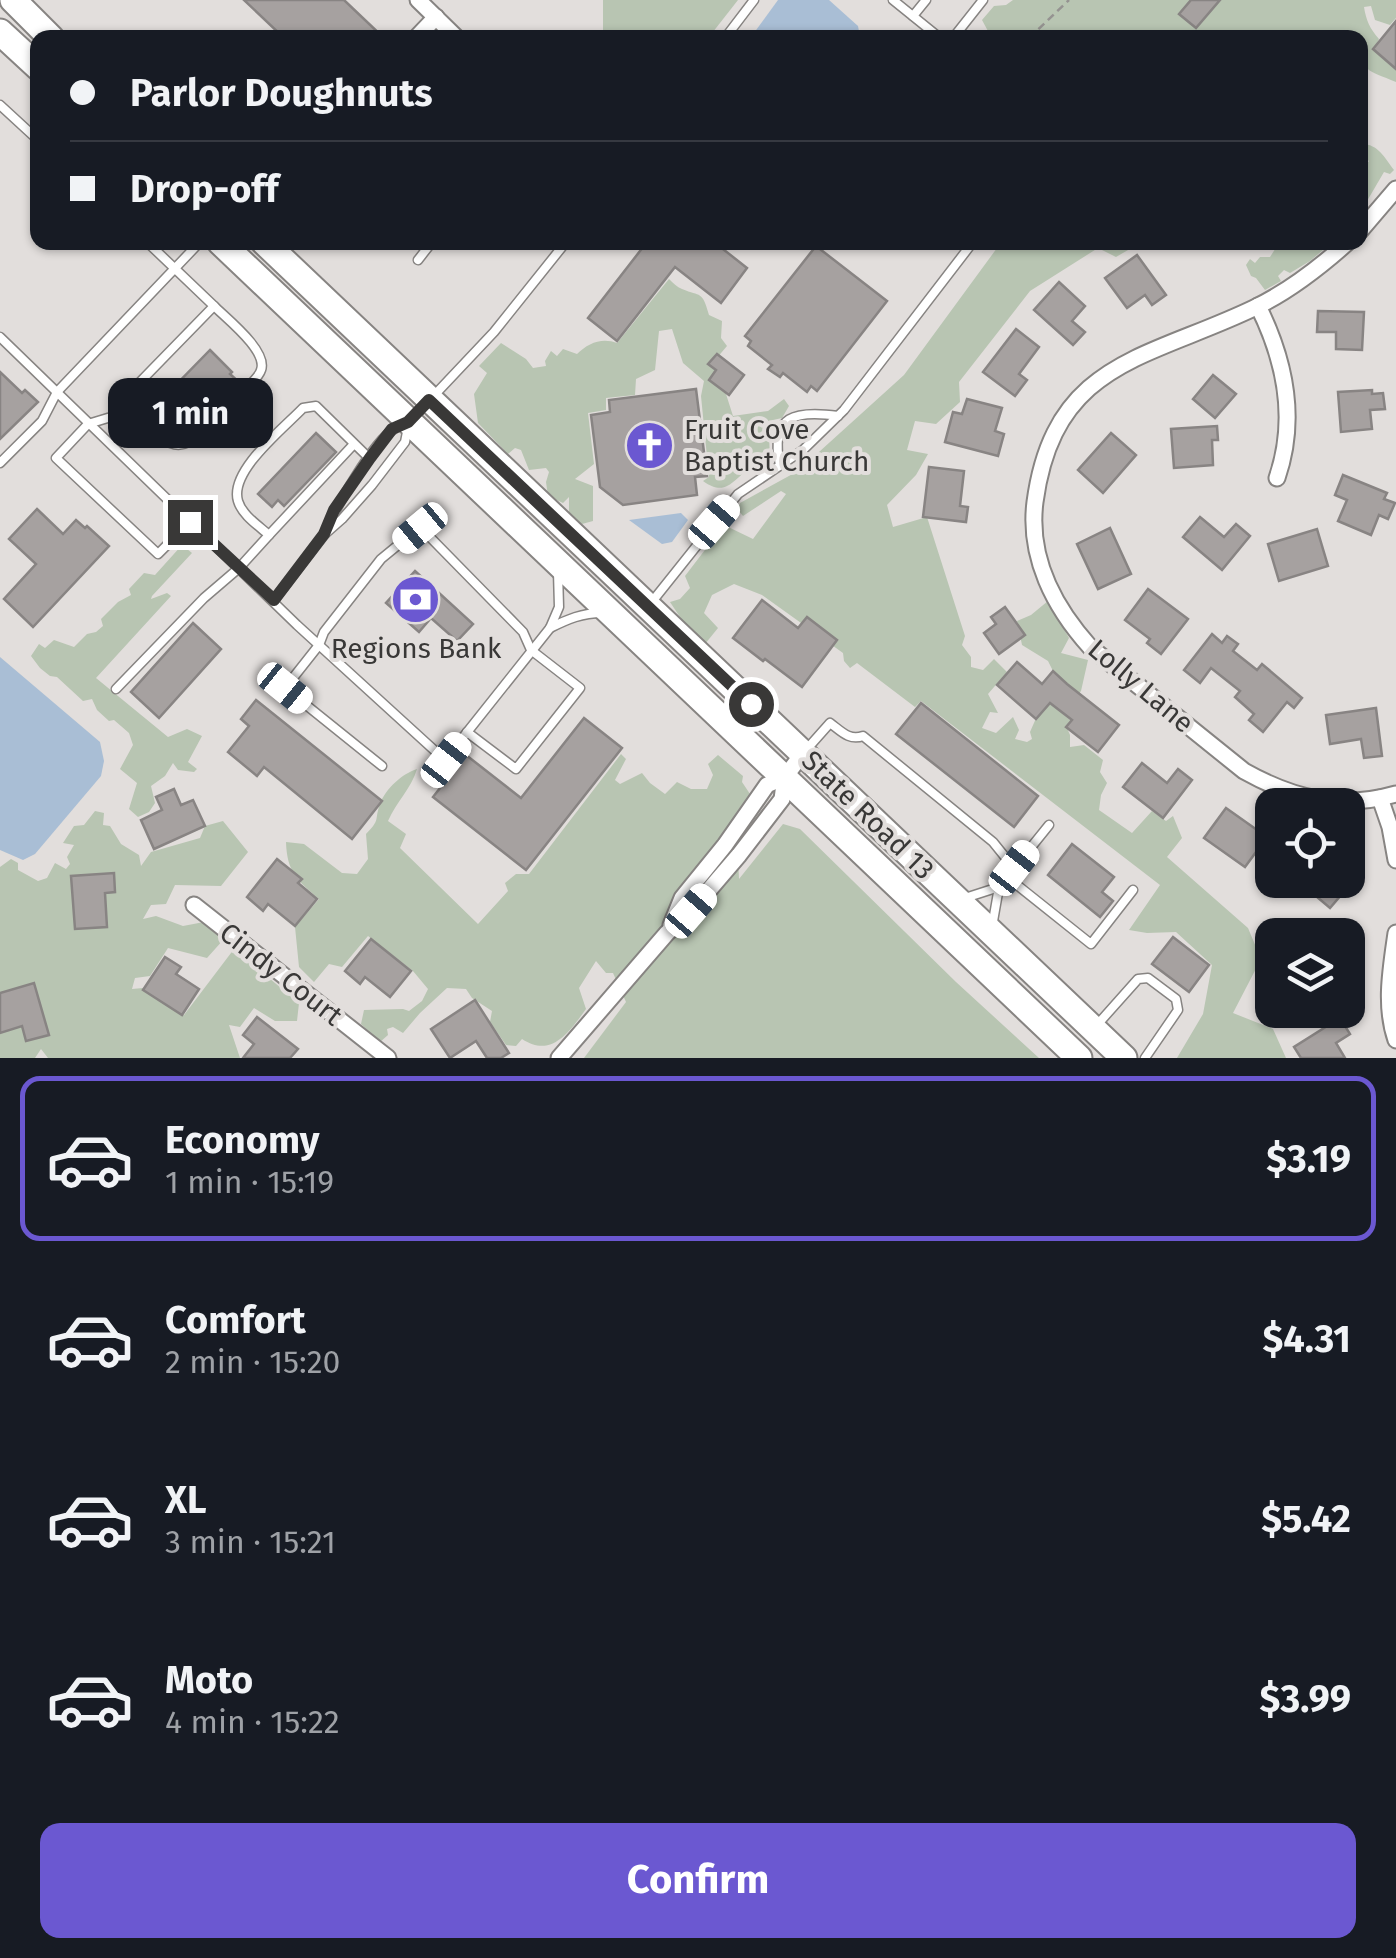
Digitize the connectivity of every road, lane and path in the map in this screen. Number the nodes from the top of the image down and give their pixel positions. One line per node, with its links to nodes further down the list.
1 (12, 0): 11 (main road)
2 (418, 0): 9 (street)
3 (754, 0): 14 (lane)
4 (894, 0): 8 (lane)
5 (926, 0): 8 (lane)
6 (984, 0): 16 (lane)
7 (1069, 0): 17 (path)
8 (914, 16): 15 (lane)
9 (436, 17): 12 (street); 13 (street)
10 (39, 30): 18 (main road)
11 (43, 30)
12 (424, 30)
13 (448, 30)
14 (731, 30)
15 (931, 30)
16 (960, 30)
17 (1037, 30)
18 (3, 33): 19 (main road)
19 (30, 60)
20 (0, 106): 21 (lane)
21 (30, 133)
22 (1396, 189): 23 (street)
23 (1368, 222)
24 (156, 250): 33 (lane)
25 (192, 250): 33 (lane)
26 (228, 250): 43 (main road, State Road 13)
27 (272, 250): 39 (main road, State Road 13)
28 (426, 250): 32 (lane)
29 (560, 250): 39 (lane)
30 (967, 250): 42 (lane)
31 (1338, 250): 35 (street, Lolly Lane)
32 (418, 260)
33 (174, 267): 34 (lane); 38 (lane)
34 (214, 306): 37 (lane); 40 (lane)
35 (1258, 306): 49 (street); 66 (street, Lolly Lane)
36 (0, 337): 38 (lane)
37 (246, 389)
38 (57, 392): 44 (lane); 47 (lane)
39 (429, 400): 43 (lane); 56 (main road, State Road 13)
40 (123, 402): 41 (lane); 44 (lane)
41 (231, 404)
42 (838, 416): 48 (lane); 48 (lane)
43 (408, 422): 46 (lane); 51 (lane); 53 (main road, State Road 13)
44 (88, 424): 50 (lane); 50 (lane)
45 (354, 444): 46 (lane); 52 (lane); 52 (lane)
46 (370, 458): 51 (lane)
47 (0, 463)
48 (780, 465): 56 (lane)
49 (1276, 478)
50 (190, 522): 54 (lane)
51 (324, 534): 55 (lane)
52 (269, 536): 54 (lane)
53 (558, 564): 57 (main road, State Road 13); 58 (lane)
54 (239, 568): 55 (lane); 61 (lane)
55 (274, 600): 59 (lane)
56 (648, 607): 63 (main road, State Road 13)
57 (610, 613): 58 (lane); 65 (main road, State Road 13)
58 (550, 628): 60 (lane)
59 (319, 645): 60 (lane); 62 (lane); 64 (lane)
60 (532, 650): 62 (lane); 62 (lane)
61 (116, 690)
62 (468, 732)
63 (803, 753): 65 (street); 69 (lane); 73 (main road, State Road 13)
64 (382, 766)
65 (784, 777): 77 (main road, State Road 13); 84 (street)
66 (1388, 796): 68 (street)
67 (1049, 825): 69 (lane)
68 (1396, 860)
69 (1014, 868): 70 (lane)
70 (1007, 877): 71 (lane); 72 (lane)
71 (999, 887): 73 (lane); 75 (lane)
72 (1133, 890)
73 (956, 899): 75 (main road, State Road 13)
74 (194, 905): 80 (street, Cindy Court)
75 (991, 931): 78 (main road, State Road 13)
76 (1396, 933): 79 (street)
77 (981, 965): 78 (main road); 81 (main road, State Road 13)
78 (1091, 1027): 85 (main road, State Road 13); 86 (lane)
79 (1396, 1040)
80 (368, 1042): 82 (street); 83 (street, Cindy Court)
81 (1086, 1057)
82 (356, 1058)
83 (388, 1058)
84 (559, 1058)
85 (1124, 1058)
86 (1145, 1058)

